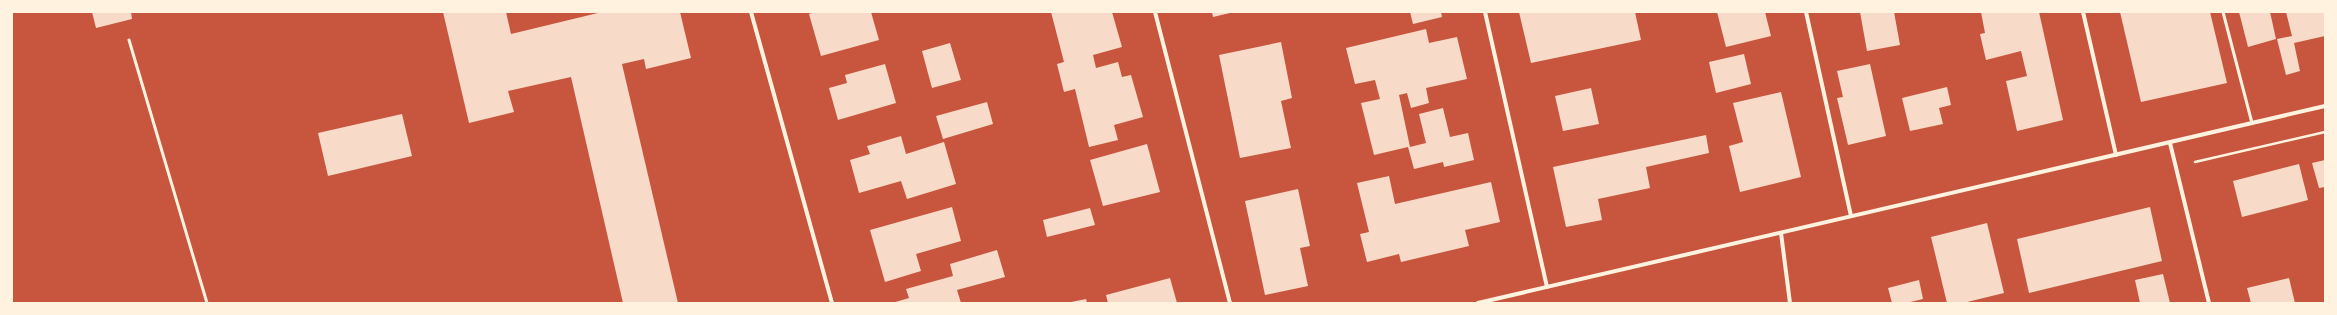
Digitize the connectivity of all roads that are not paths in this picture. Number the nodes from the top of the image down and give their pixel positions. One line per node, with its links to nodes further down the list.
1 (751, 12): 16 (street)
2 (1156, 12): 17 (street)
3 (1485, 12): 14 (street)
4 (1806, 12): 12 (street)
5 (2083, 12): 11 (street)
6 (2223, 12): 9 (lane)
7 (129, 40): 15 (lane)
8 (2325, 106): 9 (street)
9 (2252, 123): 10 (street)
10 (2170, 143): 11 (street); 20 (street)
11 (2116, 155): 12 (street)
12 (1851, 216): 13 (street)
13 (1782, 233): 14 (street); 19 (street)
14 (1547, 287): 18 (street)
15 (207, 303)
16 (832, 303)
17 (1230, 303)
18 (1478, 303)
19 (1790, 303)
20 (2209, 303)

